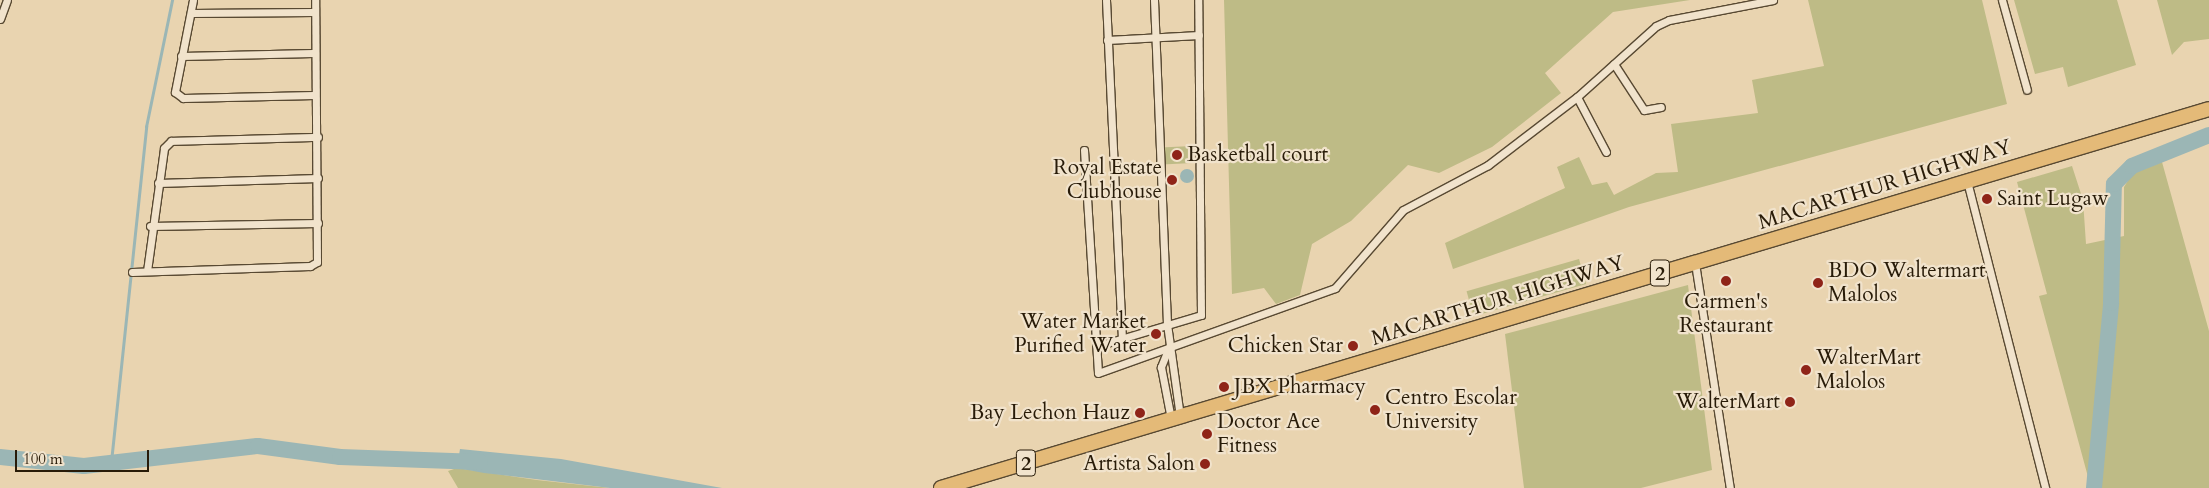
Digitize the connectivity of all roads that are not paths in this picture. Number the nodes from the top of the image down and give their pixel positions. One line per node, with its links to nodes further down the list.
1 (6, 0): 11 (street)
2 (193, 0): 10 (street)
3 (315, 0): 9 (street)
4 (1106, 0): 14 (street)
5 (1154, 0): 13 (street)
6 (1198, 0): 12 (street)
7 (1773, 0): 17 (street)
8 (2002, 0): 18 (street)
9 (314, 12): 10 (street); 15 (street)
10 (191, 13): 16 (street)
11 (0, 19)
12 (1198, 35): 13 (street); 34 (street)
13 (1156, 36): 14 (street); 34 (street)
14 (1107, 40): 35 (street)
15 (313, 52): 16 (street); 19 (street)
16 (181, 56): 19 (street)
17 (1614, 64): 20 (street); 21 (street)
18 (2027, 90)
19 (314, 95): 23 (street)
20 (1577, 97): 25 (street); 37 (street)
21 (1661, 107)
22 (2209, 108): 27 (highway, MACARTHUR HIGHWAY / 2)
23 (318, 137): 26 (street); 28 (street)
24 (1084, 150): 37 (street)
25 (1606, 152)
26 (318, 178): 28 (street); 29 (street)
27 (1967, 181): 31 (highway, MACARTHUR HIGHWAY / 2); 43 (street)
28 (158, 183): 30 (street)
29 (318, 223): 30 (street); 32 (street)
30 (150, 226): 32 (street)
31 (1695, 263): 40 (highway, MACARTHUR HIGHWAY / 2); 42 (street)
32 (147, 271): 33 (street)
33 (132, 272)
34 (1167, 324): 35 (street); 37 (street)
35 (1122, 339): 36 (street)
36 (1107, 343)
37 (1170, 347): 38 (street); 39 (street)
38 (1175, 385): 39 (street); 40 (street)
39 (1163, 388): 40 (street)
40 (1175, 417): 41 (highway, MACARTHUR HIGHWAY / 2)
41 (941, 488)
42 (1730, 488)
43 (2045, 488)

